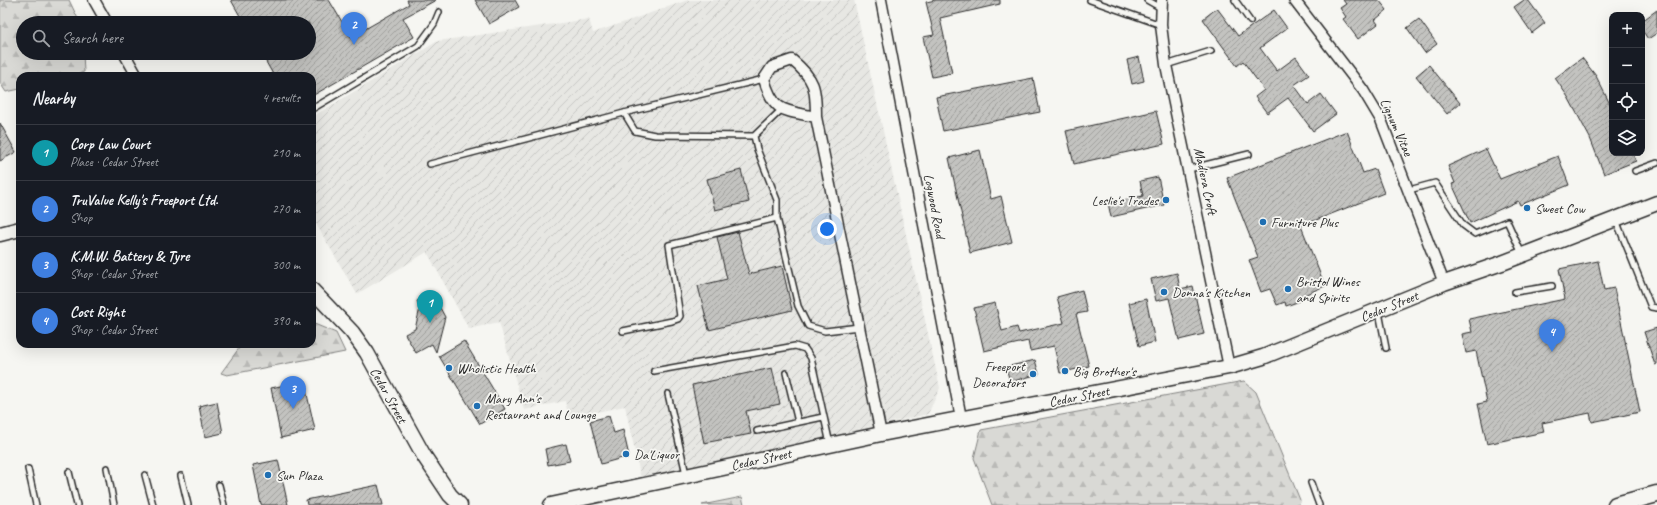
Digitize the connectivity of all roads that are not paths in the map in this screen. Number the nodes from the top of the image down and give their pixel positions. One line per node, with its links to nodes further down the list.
1 (94, 0): 9 (street)
2 (881, 0): 48 (street, Logwood Road)
3 (1090, 0): 11 (lane)
4 (1147, 0): 7 (lane)
5 (1235, 0): 10 (lane)
6 (1294, 0): 27 (street, Lignum Vitae)
7 (1162, 4): 11 (street, Madiera Croft)
8 (439, 12): 17 (lane)
9 (103, 16)
10 (1250, 22)
11 (1161, 25): 14 (street, Madiera Croft)
12 (1211, 51): 14 (lane)
13 (128, 60): 15 (street)
14 (1166, 64): 25 (street, Madiera Croft)
15 (135, 72)
16 (764, 79): 18 (street); 19 (lane); 20 (street)
17 (316, 107)
18 (781, 110): 20 (street); 21 (lane)
19 (624, 113): 21 (lane); 24 (lane)
20 (816, 117): 40 (street)
21 (754, 136): 29 (lane)
22 (1249, 154): 25 (lane)
23 (1657, 163): 26 (lane)
24 (430, 164)
25 (1189, 169): 43 (street, Madiera Croft)
26 (1634, 171)
27 (1409, 190): 33 (lane); 34 (street, Lignum Vitae)
28 (1657, 203): 30 (main road, Cedar Street)
29 (777, 218): 40 (lane); 41 (lane)
30 (1616, 219): 33 (main road, Cedar Street); 38 (lane)
31 (16, 230): 32 (main road)
32 (0, 234)
33 (1523, 255): 34 (main road, Cedar Street)
34 (1444, 283): 39 (main road, Cedar Street)
35 (1552, 286): 36 (lane)
36 (1515, 292)
37 (316, 294): 69 (main road, Cedar Street)
38 (1657, 308)
39 (1378, 310): 42 (lane); 43 (main road, Cedar Street)
40 (859, 327): 51 (street)
41 (624, 331)
42 (1386, 348)
43 (1229, 367): 48 (main road, Cedar Street)
44 (654, 371): 47 (lane)
45 (786, 373): 49 (lane)
46 (668, 394): 57 (lane)
47 (823, 417): 49 (lane); 52 (lane)
48 (961, 418): 51 (main road, Cedar Street)
49 (798, 422): 50 (lane)
50 (757, 430)
51 (881, 434): 52 (main road, Cedar Street)
52 (830, 445): 57 (main road, Cedar Street)
53 (28, 468): 63 (lane)
54 (107, 468): 65 (lane)
55 (69, 472): 64 (lane)
56 (145, 475): 66 (lane)
57 (686, 475): 62 (main road, Cedar Street)
58 (181, 476): 67 (lane)
59 (1311, 483): 70 (lane)
60 (219, 485): 68 (lane)
61 (1657, 494): 71 (main road)
62 (560, 504)
63 (36, 505)
64 (77, 505)
65 (114, 505)
66 (153, 505)
67 (188, 505)
68 (224, 505)
69 (460, 505)
70 (1319, 505)
71 (1616, 505)

